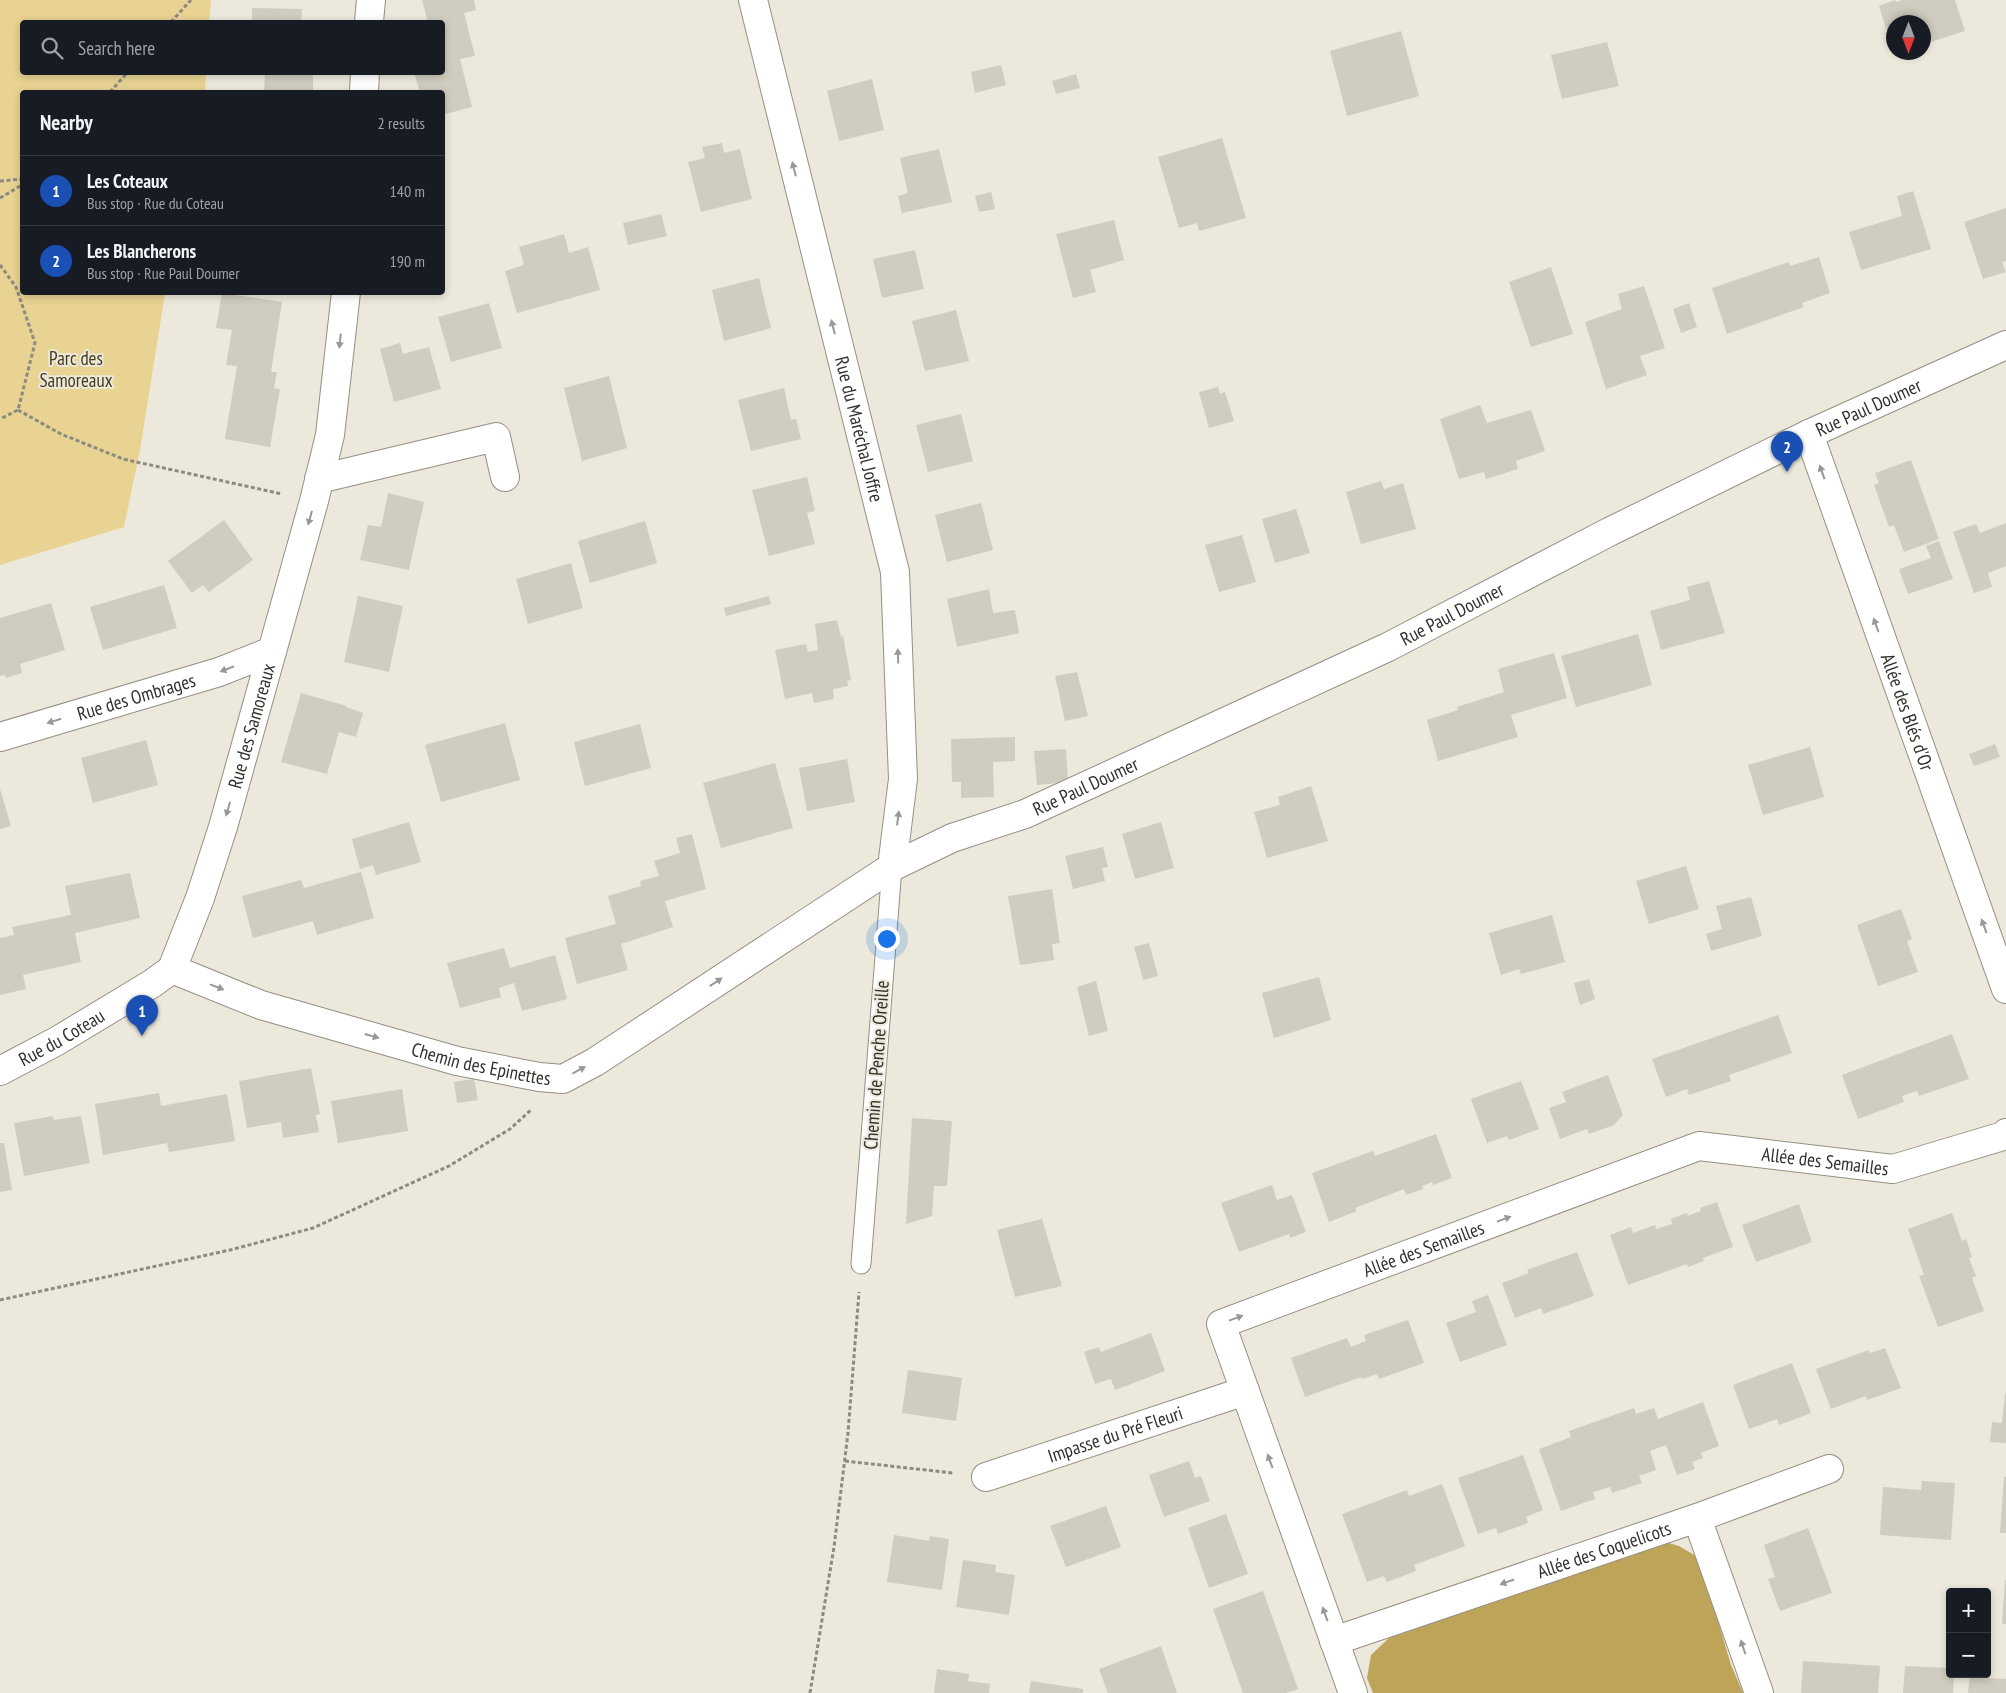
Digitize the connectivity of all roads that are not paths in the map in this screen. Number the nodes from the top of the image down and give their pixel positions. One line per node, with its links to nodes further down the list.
1 (371, 0): 3 (street)
2 (753, 0): 13 (street, Rue du Maréchal Joffre, one-way to 2)
3 (370, 20)
4 (365, 75): 5 (street)
5 (364, 90)
6 (346, 295): 10 (street, Rue des Samoreaux, one-way to 10)
7 (2006, 345): 8 (street, Rue Paul Doumer)
8 (1809, 434): 13 (street, Rue Paul Doumer); 15 (street, Allée des Blés d'Or, one-way to 8)
9 (505, 477): 10 (street)
10 (317, 490): 11 (street, Rue des Samoreaux, one-way to 11)
11 (272, 652): 12 (street, Rue des Ombrages, one-way to 12); 14 (street, Rue des Samoreaux, one-way to 14)
12 (0, 737)
13 (892, 867): 14 (street, Chemin des Epinettes, one-way to 13); 18 (lane, Chemin de Penche Oreille)
14 (172, 969): 16 (street, Rue du Coteau)
15 (2003, 971)
16 (0, 1071)
17 (2005, 1139): 19 (street, Allée des Semailles, one-way to 17)
18 (861, 1264)
19 (1245, 1391): 21 (street, Impasse du Pré Fleuri); 23 (street, Allée des Semailles, one-way to 19)
20 (1829, 1469): 22 (street, Allée des Coquelicots)
21 (986, 1477)
22 (1697, 1518): 23 (street, Allée des Coquelicots, one-way to 23); 25 (street, one-way to 22)
23 (1334, 1641): 24 (street, Allée des Semailles)
24 (1353, 1693)
25 (1759, 1693)

